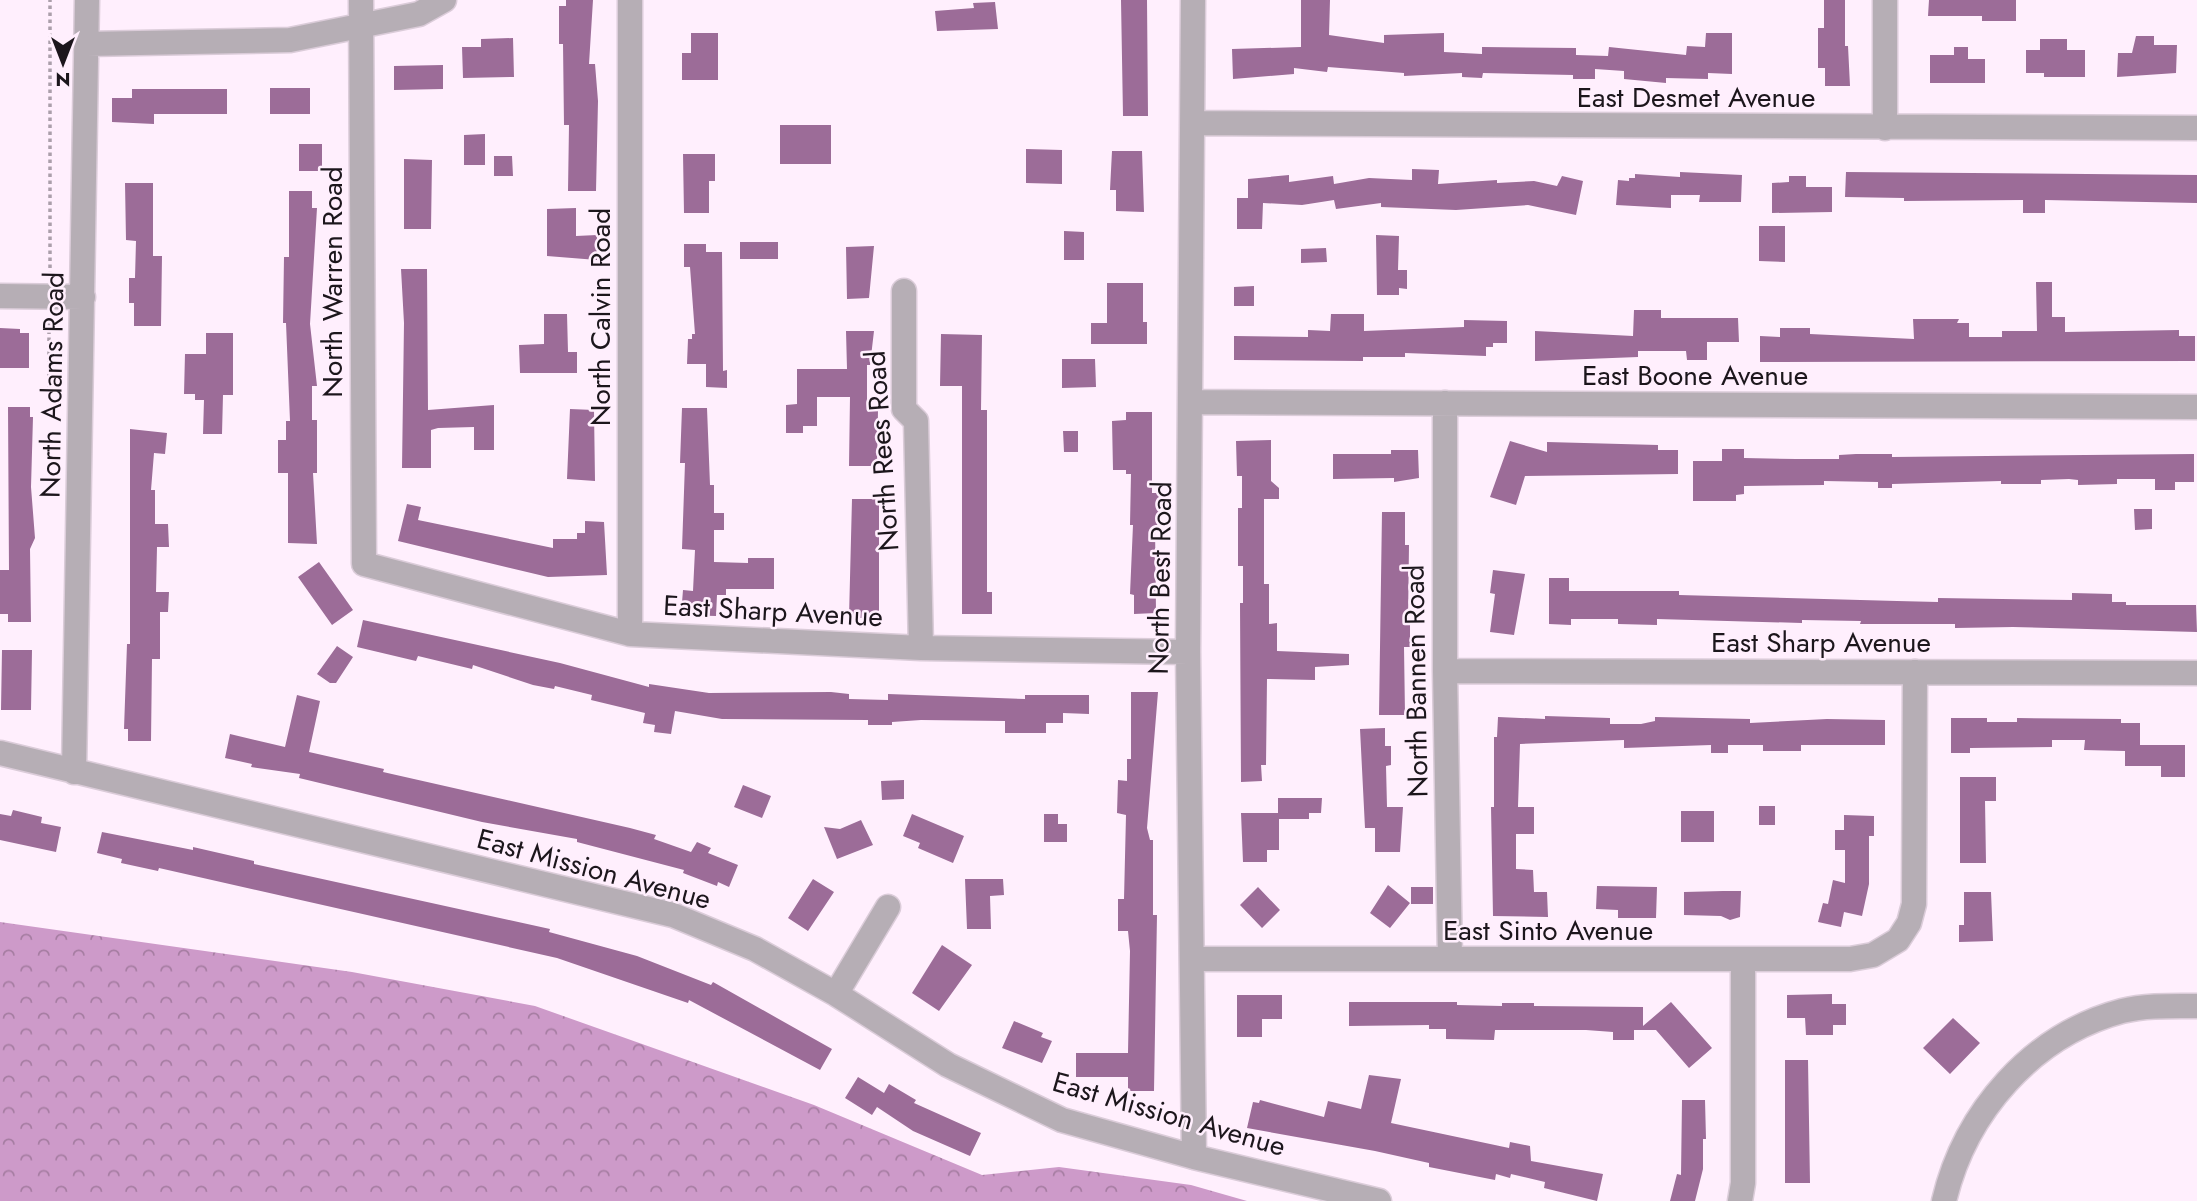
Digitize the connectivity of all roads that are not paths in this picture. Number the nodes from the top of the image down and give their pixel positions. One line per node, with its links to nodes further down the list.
1 (87, 0): 8 (street, North Adams Road)
2 (361, 0): 7 (street, North Warren Road)
3 (444, 0): 7 (street)
4 (630, 0): 19 (street, North Calvin Road)
5 (1193, 0): 9 (street, North Best Road)
6 (1885, 0): 10 (street)
7 (361, 26): 8 (street); 18 (street, North Warren Road)
8 (88, 44): 14 (street, North Adams Road)
9 (1194, 123): 10 (street, East Desmet Avenue); 15 (street, North Best Road)
10 (1885, 128): 11 (street, East Desmet Avenue)
11 (2197, 128)
12 (904, 291): 20 (street, North Rees Road)
13 (0, 296): 14 (street)
14 (83, 297): 26 (street, North Adams Road)
15 (1192, 401): 16 (street, East Boone Avenue); 21 (street, North Best Road)
16 (1445, 403): 17 (street, East Boone Avenue); 22 (street, North Bannen Road)
17 (2197, 407)
18 (364, 564): 19 (street, East Sharp Avenue)
19 (630, 634): 20 (street, East Sharp Avenue)
20 (921, 648): 21 (street, East Sharp Avenue)
21 (1188, 652): 28 (street, North Best Road)
22 (1445, 671): 23 (street, East Sharp Avenue); 29 (street, North Bannen Road)
23 (1915, 672): 24 (street, East Sharp Avenue); 30 (street, East Sinto Avenue)
24 (2197, 673)
25 (0, 752): 26 (street, East Mission Avenue)
26 (74, 772): 31 (street, East Mission Avenue)
27 (888, 907): 31 (street)
28 (1192, 959): 29 (street, East Sinto Avenue); 33 (street, North Best Road)
29 (1450, 959): 30 (street, East Sinto Avenue)
30 (1743, 961): 36 (street)
31 (836, 994): 33 (street, East Mission Avenue)
32 (2195, 1007): 34 (street)
33 (1194, 1157): 35 (street, East Mission Avenue)
34 (1958, 1158): 37 (street); 38 (street)
35 (1379, 1201)
36 (1740, 1201)
37 (1944, 1201)
38 (1956, 1201)

